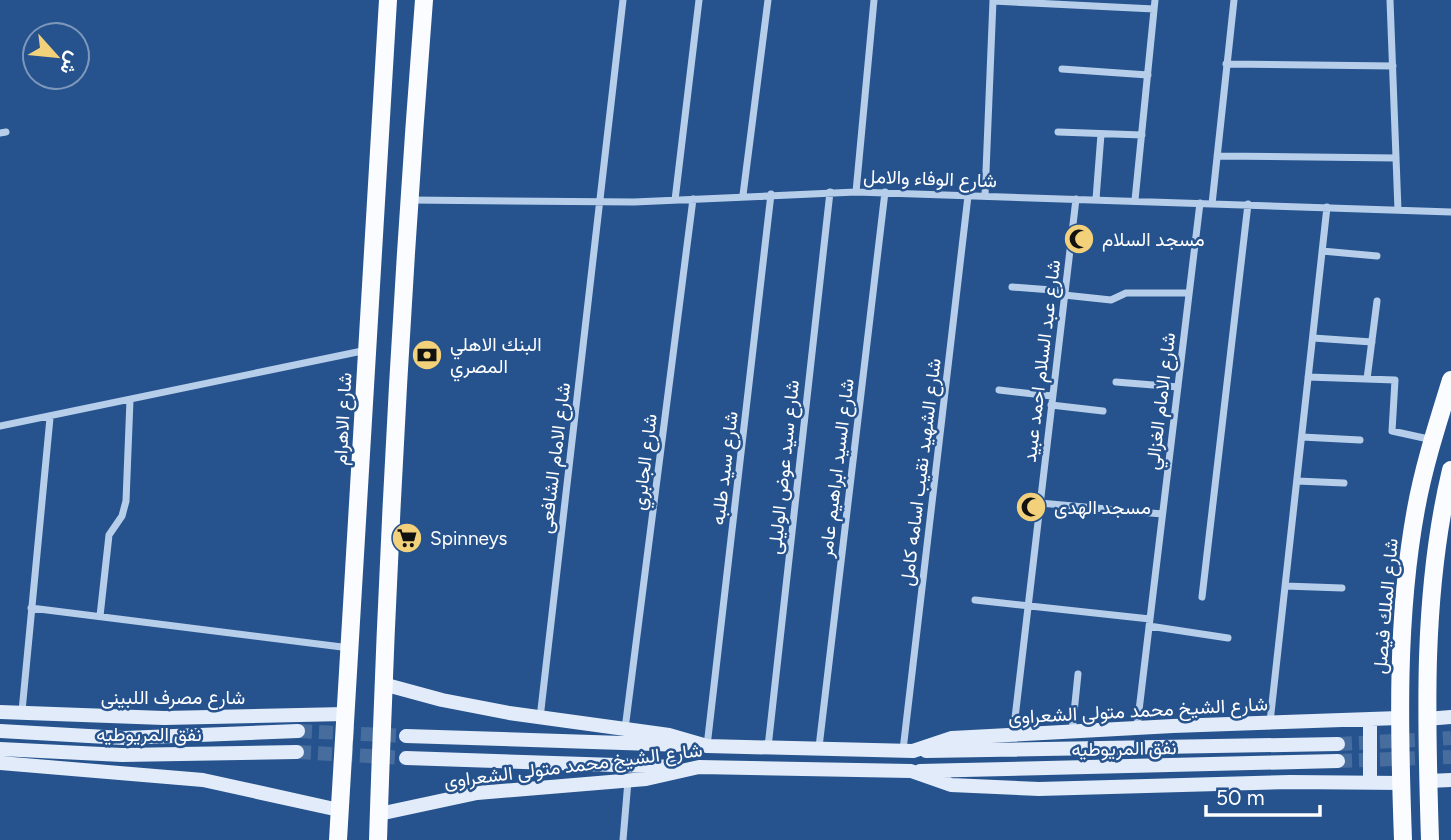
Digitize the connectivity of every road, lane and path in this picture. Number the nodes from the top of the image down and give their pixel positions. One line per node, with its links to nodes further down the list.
1 (388, 0): 49 (main road, شارع الاهرام)
2 (424, 0): 31 (main road)
3 (623, 0): 34 (street, شارع الامام الشافعى)
4 (699, 0): 32 (street)
5 (768, 0): 25 (street)
6 (874, 0): 22 (street)
7 (993, 0): 11 (street); 27 (street)
8 (1155, 0): 11 (street)
9 (1234, 0): 12 (street)
10 (1390, 0): 13 (street)
11 (1154, 9): 15 (street)
12 (1226, 64): 13 (street); 19 (street)
13 (1393, 66): 20 (street)
14 (1062, 69): 15 (street)
15 (1148, 75): 18 (street)
16 (1058, 132): 17 (street)
17 (1101, 134): 18 (street); 30 (street)
18 (1142, 135): 33 (street)
19 (1217, 156): 20 (street); 36 (street)
20 (1396, 158): 39 (street)
21 (830, 192): 22 (street, شارع الوفاء والامل); 24 (street, شارع الوفاء والامل); 100 (street, شارع سيد عوض الوليلى)
22 (856, 192): 23 (street, شارع الوفاء والامل)
23 (884, 192): 26 (street, شارع الوفاء والامل); 101 (street, شارع السيد ابراهيم عامر)
24 (771, 194): 25 (street, شارع الوفاء والامل); 99 (street, شارع سيد طلبه)
25 (743, 195): 28 (street, شارع الوفاء والامل)
26 (968, 196): 27 (street, شارع الوفاء والامل); 103 (street, شارع الشهيد نقيب اسامه كامل)
27 (985, 196): 29 (street, شارع الوفاء والامل)
28 (693, 199): 32 (street, شارع الوفاء والامل); 92 (street, شارع الجابري)
29 (1076, 199): 30 (street, شارع الوفاء والامل); 44 (street, شارع عبد السلام احمد عبيد)
30 (1096, 199): 33 (street, شارع الوفاء والامل)
31 (409, 200): 34 (street, شارع الوفاء والامل); 81 (main road)
32 (675, 200): 34 (street, شارع الوفاء والامل)
33 (1135, 200): 35 (street, شارع الوفاء والامل)
34 (598, 203): 86 (street, شارع الامام الشافعى)
35 (1200, 203): 36 (street, شارع الوفاء والامل); 45 (street, شارع الامام الغزالي)
36 (1212, 204): 37 (street, شارع الوفاء والامل)
37 (1248, 204): 38 (street, شارع الوفاء والامل); 72 (street)
38 (1327, 207): 39 (street, شارع الوفاء والامل); 41 (street)
39 (1398, 210): 40 (street, شارع الوفاء والامل)
40 (1451, 212)
41 (1322, 251): 42 (street); 47 (street)
42 (1377, 256)
43 (1012, 287): 44 (street)
44 (1064, 293): 45 (street); 56 (street, شارع عبد السلام احمد عبيد)
45 (1189, 293): 54 (street, شارع الامام الغزالي)
46 (1377, 301): 48 (street)
47 (1313, 338): 48 (street); 50 (street)
48 (1372, 342): 51 (street)
49 (368, 349): 57 (street); 79 (main road, شارع الاهرام)
50 (1308, 377): 51 (street); 62 (street)
51 (1367, 379): 64 (street)
52 (1451, 380): 64 (main road, شارع الملك فيصل)
53 (1116, 382): 54 (street)
54 (1178, 387): 69 (street, شارع الامام الغزالي)
55 (999, 390): 56 (street)
56 (1052, 396): 58 (street, شارع عبد السلام احمد عبيد)
57 (131, 400): 60 (street); 76 (street)
58 (1051, 405): 59 (street); 68 (street, شارع عبد السلام احمد عبيد)
59 (1103, 411)
60 (50, 418): 61 (street); 75 (street)
61 (0, 426)
62 (1302, 438): 63 (street); 66 (street)
63 (1360, 440)
64 (1433, 440): 87 (main road, شارع الملك فيصل)
65 (1451, 470): 88 (main road)
66 (1297, 481): 67 (street); 70 (street)
67 (1344, 482)
68 (1040, 503): 69 (street); 74 (street, شارع عبد السلام احمد عبيد)
69 (1162, 514): 77 (street, شارع الامام الغزالي)
70 (1285, 586): 71 (street); 90 (street)
71 (1342, 588)
72 (1202, 597)
73 (975, 600): 74 (street)
74 (1028, 605): 77 (street); 97 (street, شارع عبد السلام احمد عبيد)
75 (31, 608): 76 (street); 82 (street)
76 (100, 616): 79 (street)
77 (1149, 622): 78 (street); 91 (street, شارع الامام الغزالي)
78 (1228, 638)
79 (350, 648): 84 (main road, شارع الاهرام)
80 (1078, 674): 95 (street)
81 (383, 684): 86 (main road, شارع الشيخ محمد متولى الشعراوى); 116 (main road)
82 (22, 711): 83 (main road, شارع مصرف اللبينى); 84 (main road, شارع مصرف اللبينى)
83 (0, 712)
84 (345, 714): 115 (main road, شارع الاهرام)
85 (1451, 717): 88 (main road)
86 (540, 718): 92 (main road, شارع الشيخ محمد متولى الشعراوى)
87 (1399, 718): 89 (main road, شارع الشيخ محمد متولى الشعراوى); 114 (main road, شارع الملك فيصل)
88 (1426, 719): 112 (main road)
89 (1370, 720): 90 (main road, شارع الشيخ محمد متولى الشعراوى); 113 (main road)
90 (1270, 722): 91 (main road, شارع الشيخ محمد متولى الشعراوى)
91 (1136, 728): 95 (main road, شارع الشيخ محمد متولى الشعراوى)
92 (625, 729): 99 (main road, شارع الشيخ محمد متولى الشعراوى)
93 (0, 730): 94 (main road, نفق المريوطيه)
94 (298, 731)
95 (1072, 732): 97 (main road, شارع الشيخ محمد متولى الشعراوى)
96 (406, 736): 99 (main road)
97 (1013, 736): 103 (main road, شارع الشيخ محمد متولى الشعراوى)
98 (1338, 744): 103 (main road, نفق المريوطيه)
99 (703, 746): 100 (main road, شارع الشيخ محمد متولى الشعراوى)
100 (768, 747): 101 (main road, شارع الشيخ محمد متولى الشعراوى)
101 (819, 747): 103 (main road, شارع الشيخ محمد متولى الشعراوى)
102 (0, 749): 104 (main road, نفق المريوطيه)
103 (908, 751)
104 (297, 752)
105 (405, 758): 108 (main road)
106 (1338, 761): 109 (main road, نفق المريوطيه)
107 (0, 763): 115 (main road)
108 (699, 767): 109 (main road, شارع الشيخ محمد متولى الشعراوى); 111 (main road, شارع الشيخ محمد متولى الشعراوى)
109 (911, 771): 113 (main road, شارع الشيخ محمد متولى الشعراوى)
110 (1451, 779): 112 (main road)
111 (628, 780): 116 (main road, شارع الشيخ محمد متولى الشعراوى); 119 (street)
112 (1428, 781): 121 (main road)
113 (1370, 782): 114 (main road, شارع الشيخ محمد متولى الشعراوى)
114 (1401, 783): 120 (main road, شارع الملك فيصل)
115 (339, 810): 117 (main road, شارع الاهرام)
116 (379, 814): 118 (main road)
117 (338, 840)
118 (378, 840)
119 (623, 840)
120 (1403, 840)
121 (1430, 840)

